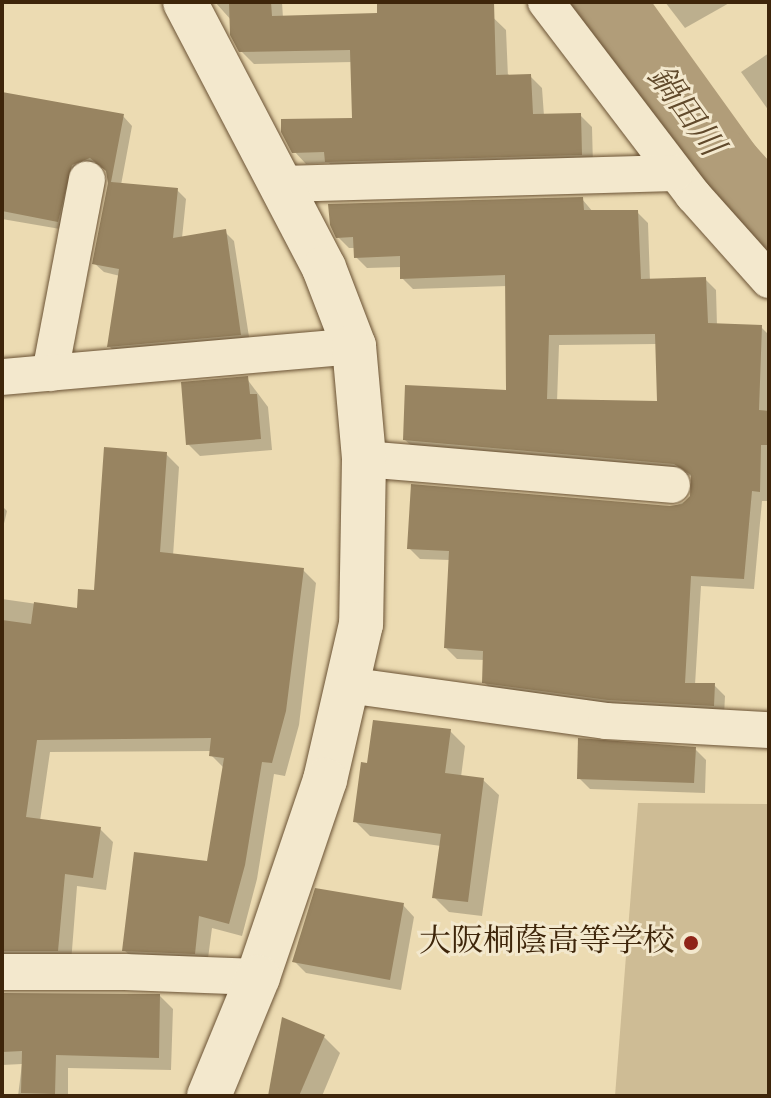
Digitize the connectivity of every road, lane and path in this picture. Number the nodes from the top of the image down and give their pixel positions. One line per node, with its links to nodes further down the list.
1 (185, 2): 5 (street)
2 (546, 2): 3 (street)
3 (675, 173): 5 (street); 6 (street)
4 (87, 179): 8 (street)
5 (282, 184): 7 (street)
6 (769, 280)
7 (354, 346): 8 (street); 10 (street)
8 (50, 373): 9 (street)
9 (2, 377)
10 (364, 459): 11 (street); 12 (street)
11 (672, 485)
12 (347, 685): 13 (street); 15 (street)
13 (769, 730)
14 (2, 972): 15 (street)
15 (258, 977): 16 (street)
16 (209, 1096)

